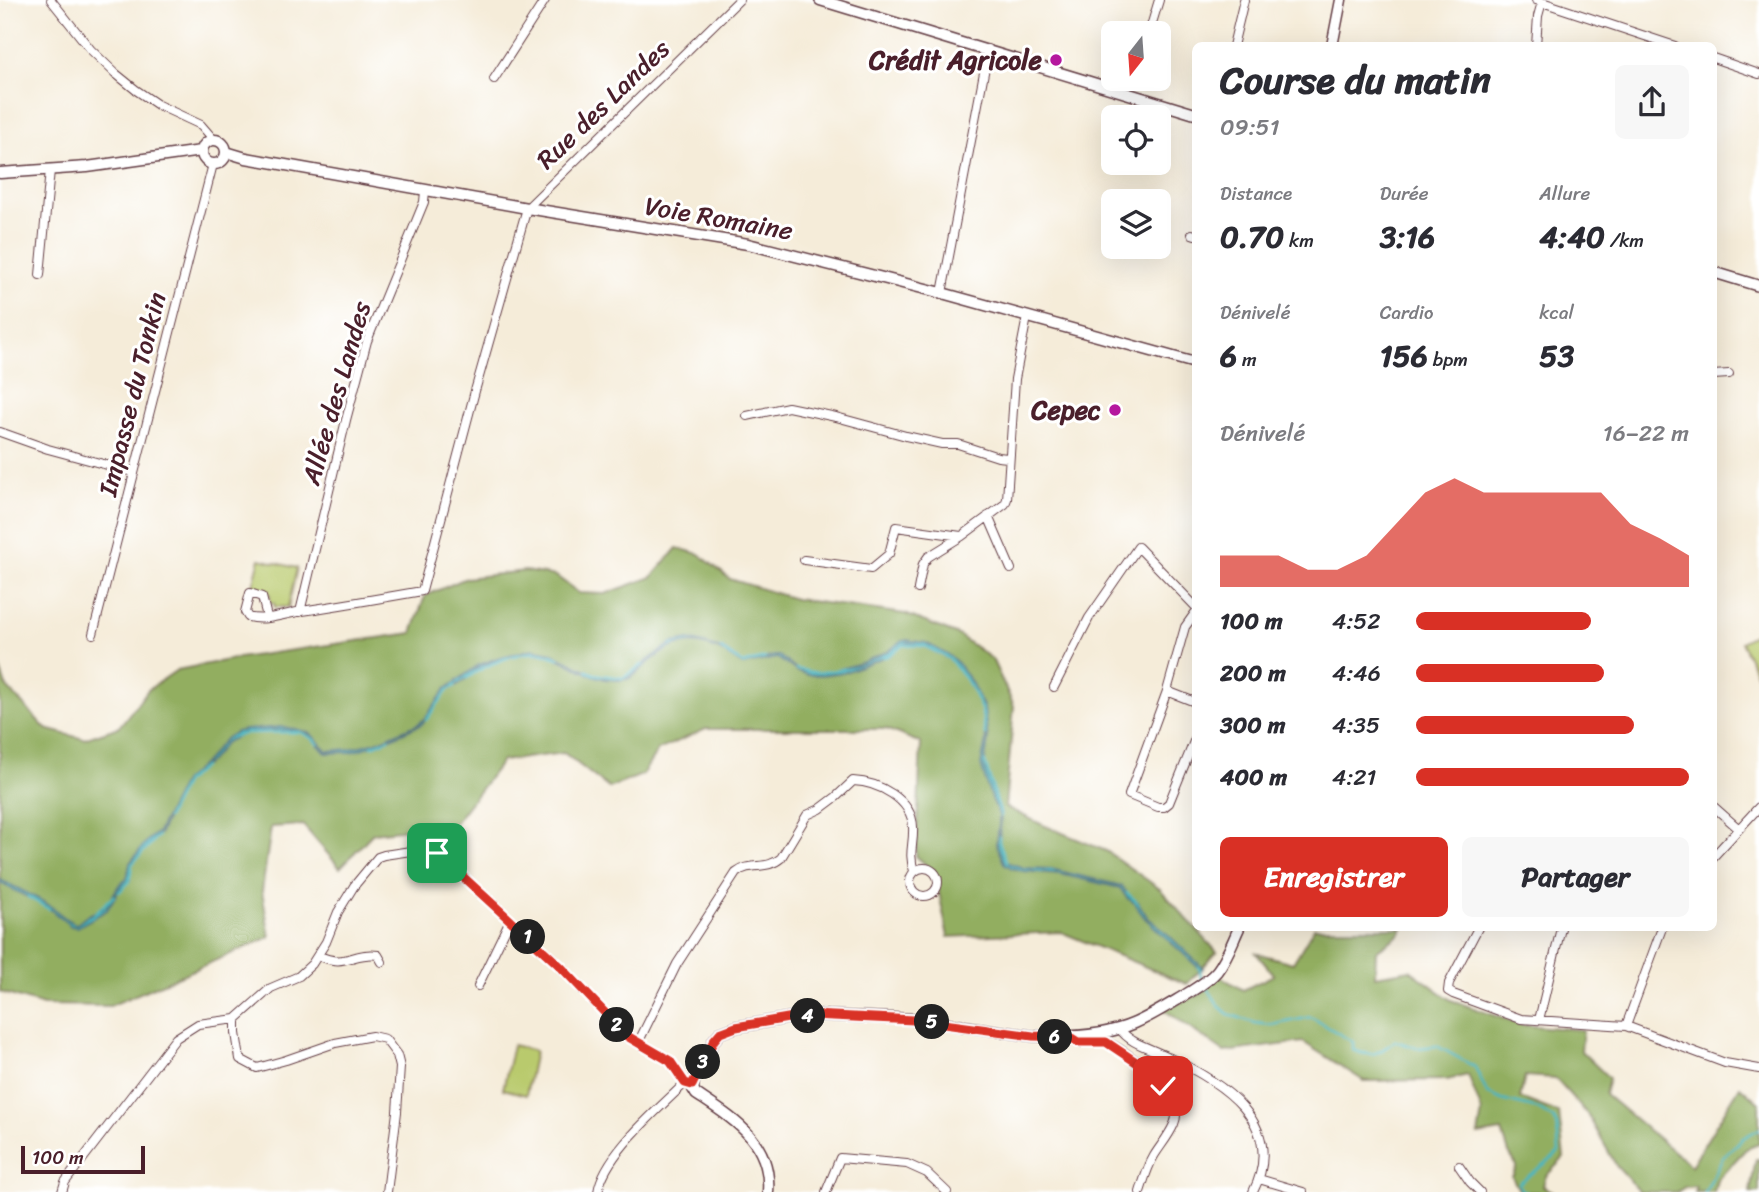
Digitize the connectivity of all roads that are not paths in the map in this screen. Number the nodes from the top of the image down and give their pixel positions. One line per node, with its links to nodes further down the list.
1 (51, 0): 19 (street)
2 (545, 0): 17 (street)
3 (739, 0): 26 (street, Rue des Landes)
4 (820, 0): 14 (street)
5 (1159, 0): 9 (street)
6 (1244, 0): 10 (street)
7 (1341, 0): 11 (street)
8 (1539, 1): 12 (street); 13 (street)
9 (1153, 21)
10 (1234, 42)
11 (1333, 42)
12 (1536, 42)
13 (1663, 42)
14 (986, 50): 18 (street); 30 (street)
15 (1717, 59): 16 (street)
16 (1759, 74)
17 (494, 79)
18 (1192, 113)
19 (214, 140): 20 (street); 21 (street)
20 (201, 151): 22 (street); 23 (street)
21 (226, 152): 22 (street); 25 (street, Voie Romaine)
22 (213, 164): 38 (street, Impasse du Tonkin)
23 (50, 170): 24 (street); 28 (street)
24 (0, 173)
25 (425, 191): 26 (street, Voie Romaine); 45 (street, Allée des Landes)
26 (527, 208): 30 (street, Voie Romaine); 45 (street)
27 (1717, 273): 29 (street)
28 (40, 275)
29 (1759, 286)
30 (942, 293): 31 (street, Voie Romaine)
31 (1027, 317): 32 (street, Voie Romaine); 37 (street)
32 (1192, 362)
33 (1729, 374): 34 (street)
34 (1717, 375)
35 (747, 416): 37 (street)
36 (0, 432): 38 (street)
37 (1009, 458): 39 (street)
38 (134, 472): 48 (street, Impasse du Tonkin)
39 (988, 516): 40 (street); 42 (street)
40 (962, 537): 41 (street); 43 (street)
41 (803, 560)
42 (1012, 569)
43 (918, 589)
44 (1192, 603): 49 (street)
45 (300, 612): 46 (street)
46 (267, 617)
47 (1192, 618): 50 (street)
48 (93, 634)
49 (1054, 687)
50 (1167, 691): 51 (street); 52 (street)
51 (1192, 701)
52 (1192, 746)
53 (1759, 807): 55 (street)
54 (1717, 810): 55 (street)
55 (1739, 829): 56 (street)
56 (1717, 853)
57 (914, 871): 71 (street)
58 (510, 920): 63 (street); 65 (street); 71 (street)
59 (1238, 931): 69 (street)
60 (1476, 931): 67 (street)
61 (1560, 931): 67 (street)
62 (1661, 931): 68 (street)
63 (318, 955): 64 (street); 66 (street)
64 (382, 962)
65 (478, 986)
66 (236, 1019): 76 (street); 77 (street)
67 (1539, 1020): 68 (street)
68 (1626, 1026): 72 (street)
69 (1120, 1029): 70 (street); 75 (street)
70 (1070, 1037): 73 (street); 82 (street)
71 (638, 1043): 73 (street)
72 (1759, 1069)
73 (688, 1084): 78 (street); 79 (street)
74 (1459, 1166): 85 (street)
75 (1259, 1179): 83 (street); 84 (street)
76 (62, 1192)
77 (387, 1192)
78 (598, 1192)
79 (768, 1192)
80 (826, 1192): 81 (street)
81 (947, 1192)
82 (1140, 1192)
83 (1253, 1192)
84 (1303, 1192)
85 (1480, 1192)

